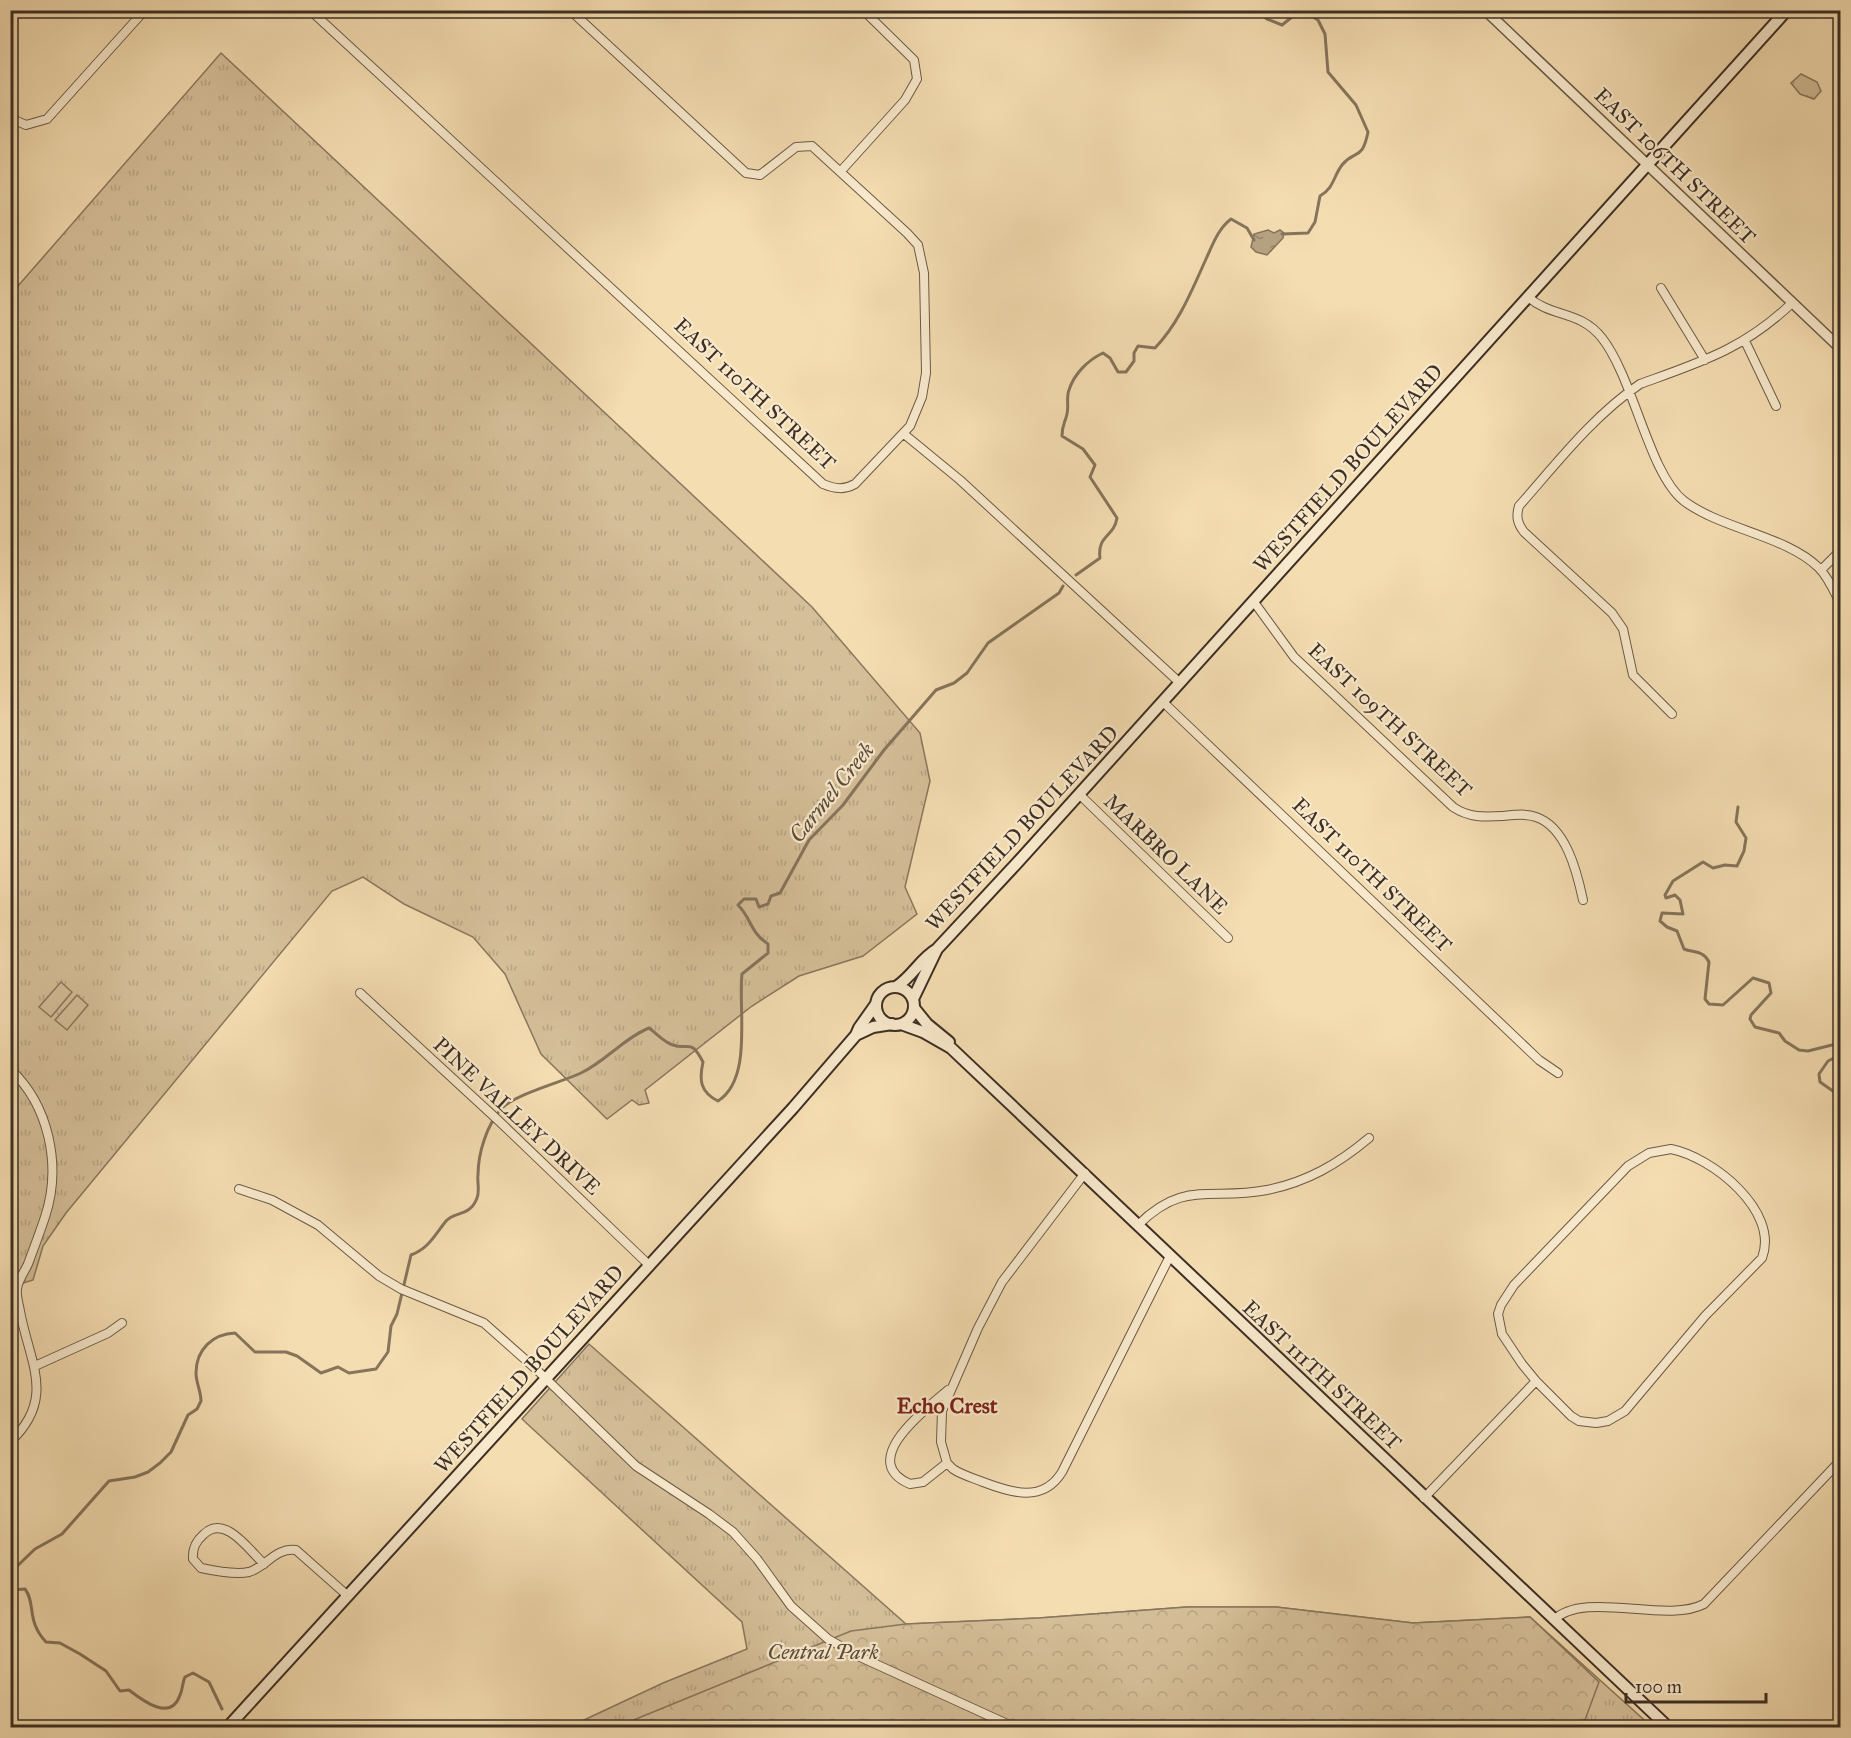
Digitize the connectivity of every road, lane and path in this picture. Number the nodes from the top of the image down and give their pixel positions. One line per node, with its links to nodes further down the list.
1 (145, 10): 7 (street)
2 (310, 10): 18 (street, EAST 110TH STREET)
3 (570, 10): 9 (street)
4 (863, 10): 9 (street)
5 (1485, 10): 8 (street, EAST 106TH STREET)
6 (1787, 10): 8 (main road, WESTFIELD BOULEVARD)
7 (10, 118)
8 (1648, 165): 11 (main road, WESTFIELD BOULEVARD); 12 (street, EAST 106TH STREET)
9 (841, 171): 18 (street)
10 (1661, 288): 15 (street)
11 (1528, 297): 16 (street); 21 (main road, WESTFIELD BOULEVARD)
12 (1792, 303): 13 (street); 14 (street, EAST 106TH STREET)
13 (1745, 341): 15 (street); 17 (street)
14 (1840, 348)
15 (1705, 360): 16 (street)
16 (1630, 391): 20 (street); 25 (street)
17 (1776, 406)
18 (904, 434): 23 (street)
19 (1840, 551): 20 (street)
20 (1821, 570): 22 (street)
21 (1254, 602): 23 (main road, WESTFIELD BOULEVARD); 27 (street, EAST 109TH STREET)
22 (1840, 603)
23 (1180, 683): 24 (main road, WESTFIELD BOULEVARD)
24 (1163, 702): 26 (main road, WESTFIELD BOULEVARD); 38 (street, EAST 110TH STREET)
25 (1672, 714)
26 (1080, 795): 28 (street, MARBRO LANE); 29 (main road, WESTFIELD BOULEVARD)
27 (1583, 900)
28 (1228, 938)
29 (937, 950): 30 (main road, WESTFIELD BOULEVARD); 32 (main road, WESTFIELD BOULEVARD)
30 (896, 987): 32 (main road); 33 (main road)
31 (360, 993): 44 (street, PINE VALLEY DRIVE)
32 (914, 1003): 34 (main road); 36 (main road, EAST 111TH STREET)
33 (876, 1004): 34 (main road); 35 (main road, WESTFIELD BOULEVARD)
34 (897, 1024): 35 (main road, WESTFIELD BOULEVARD); 36 (main road, EAST 111TH STREET)
35 (856, 1035): 44 (main road, WESTFIELD BOULEVARD)
36 (951, 1048): 40 (main road, EAST 111TH STREET)
37 (10, 1069): 45 (street)
38 (1558, 1073)
39 (1369, 1138): 42 (street)
40 (1085, 1173): 42 (main road, EAST 111TH STREET); 50 (street)
41 (239, 1189): 48 (street)
42 (1138, 1225): 43 (main road, EAST 111TH STREET)
43 (1170, 1256): 53 (street); 54 (main road, EAST 111TH STREET)
44 (650, 1266): 48 (main road, WESTFIELD BOULEVARD)
45 (14, 1291): 47 (street)
46 (122, 1323): 47 (street)
47 (35, 1366): 51 (street)
48 (546, 1379): 56 (main road, WESTFIELD BOULEVARD); 59 (street)
49 (1536, 1382): 49 (street); 54 (street)
50 (951, 1388): 53 (street); 53 (street)
51 (10, 1442)
52 (1840, 1461): 57 (street)
53 (948, 1463)
54 (1424, 1498): 57 (main road, EAST 111TH STREET)
55 (264, 1564): 55 (street); 56 (street)
56 (348, 1596): 58 (main road, WESTFIELD BOULEVARD)
57 (1554, 1620): 60 (main road, EAST 111TH STREET)
58 (227, 1728)
59 (1016, 1728)
60 (1669, 1728)

